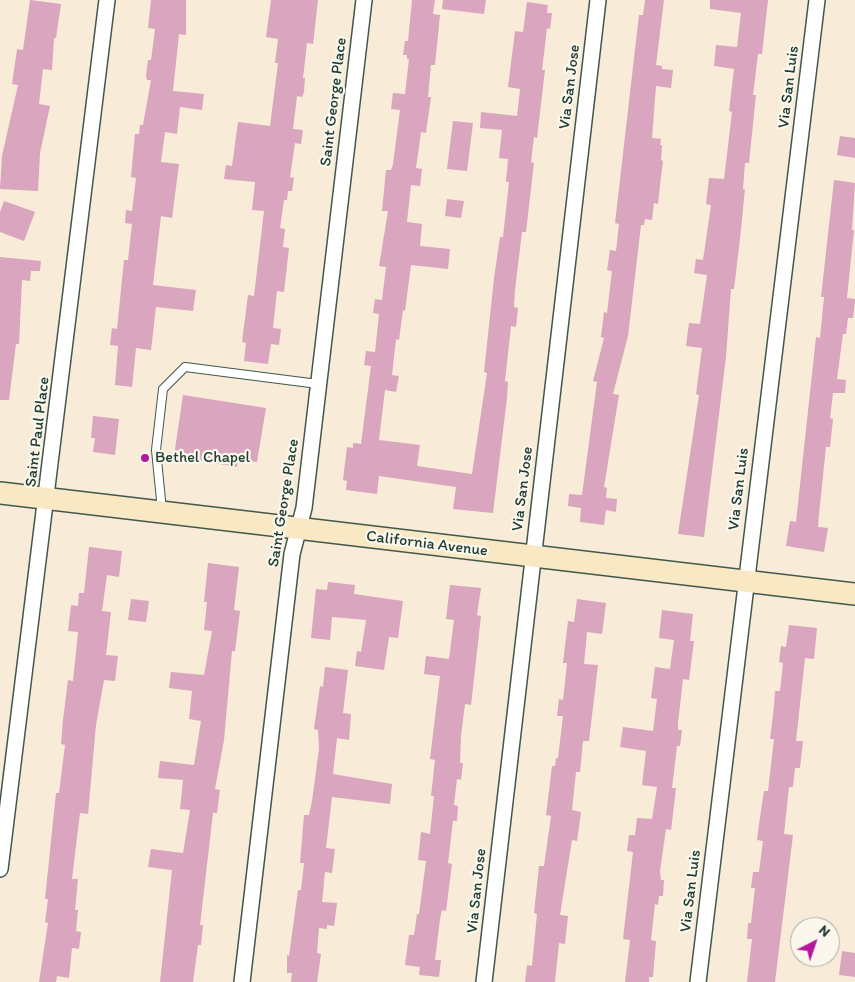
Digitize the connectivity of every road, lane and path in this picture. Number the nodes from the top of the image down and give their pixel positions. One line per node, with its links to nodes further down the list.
1 (107, 0): 7 (street, Saint Paul Place)
2 (364, 0): 5 (street, Saint George Place)
3 (598, 0): 10 (street, Via San Jose)
4 (818, 0): 11 (street, Via San Luis)
5 (318, 384): 8 (lane); 9 (street, Saint George Place)
6 (0, 493): 7 (main road, California Avenue)
7 (47, 499): 8 (main road, California Avenue); 13 (street, Saint Paul Place)
8 (162, 512): 9 (main road, California Avenue)
9 (299, 527): 10 (main road, California Avenue); 14 (street, Saint George Place)
10 (532, 558): 11 (main road, California Avenue); 15 (street, Via San Jose)
11 (745, 583): 12 (main road, California Avenue); 16 (street, Via San Luis)
12 (855, 594)
13 (0, 869)
14 (242, 982)
15 (484, 982)
16 (698, 982)

